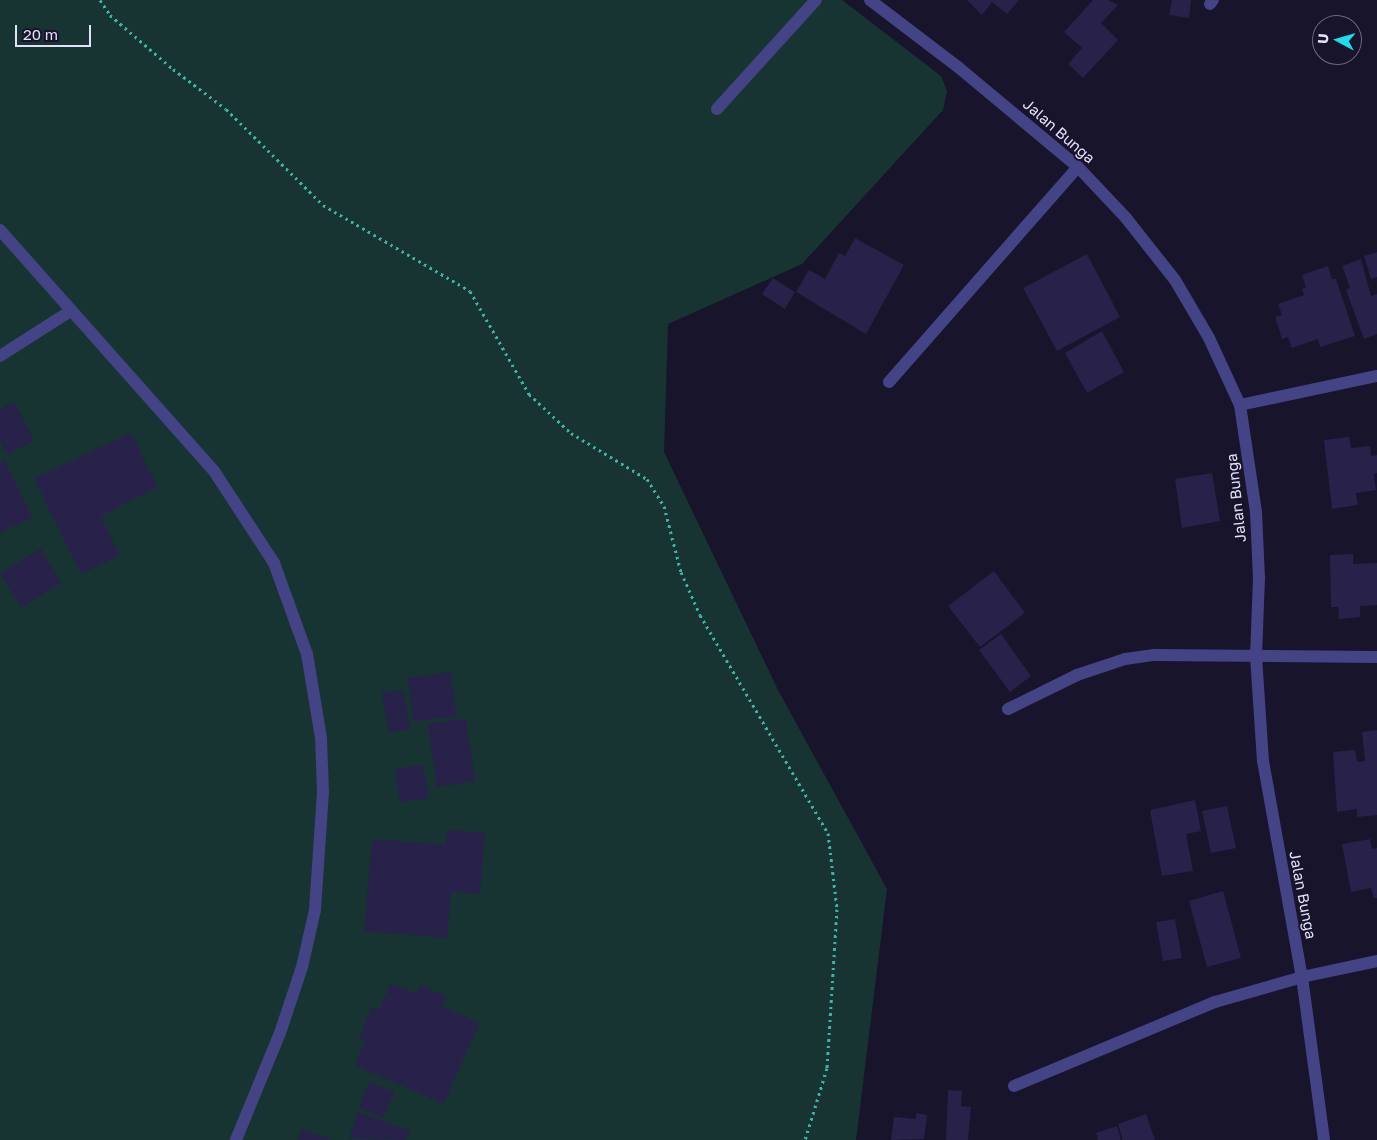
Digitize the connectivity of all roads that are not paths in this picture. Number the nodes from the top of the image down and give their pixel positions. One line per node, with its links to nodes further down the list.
1 (816, 0): 3 (street)
2 (870, 0): 4 (street, Jalan Bunga)
3 (717, 109)
4 (1078, 168): 9 (street); 10 (street, Jalan Bunga)
5 (0, 230): 6 (street)
6 (72, 310): 7 (street); 17 (street)
7 (0, 356)
8 (1377, 376): 10 (street)
9 (889, 382)
10 (1240, 405): 11 (street, Jalan Bunga)
11 (1256, 656): 12 (street); 13 (street); 15 (street, Jalan Bunga)
12 (1377, 657)
13 (1008, 709)
14 (1377, 961): 15 (street)
15 (1302, 977): 16 (street); 18 (street, Jalan Bunga)
16 (1014, 1086)
17 (236, 1140)
18 (1324, 1140)

